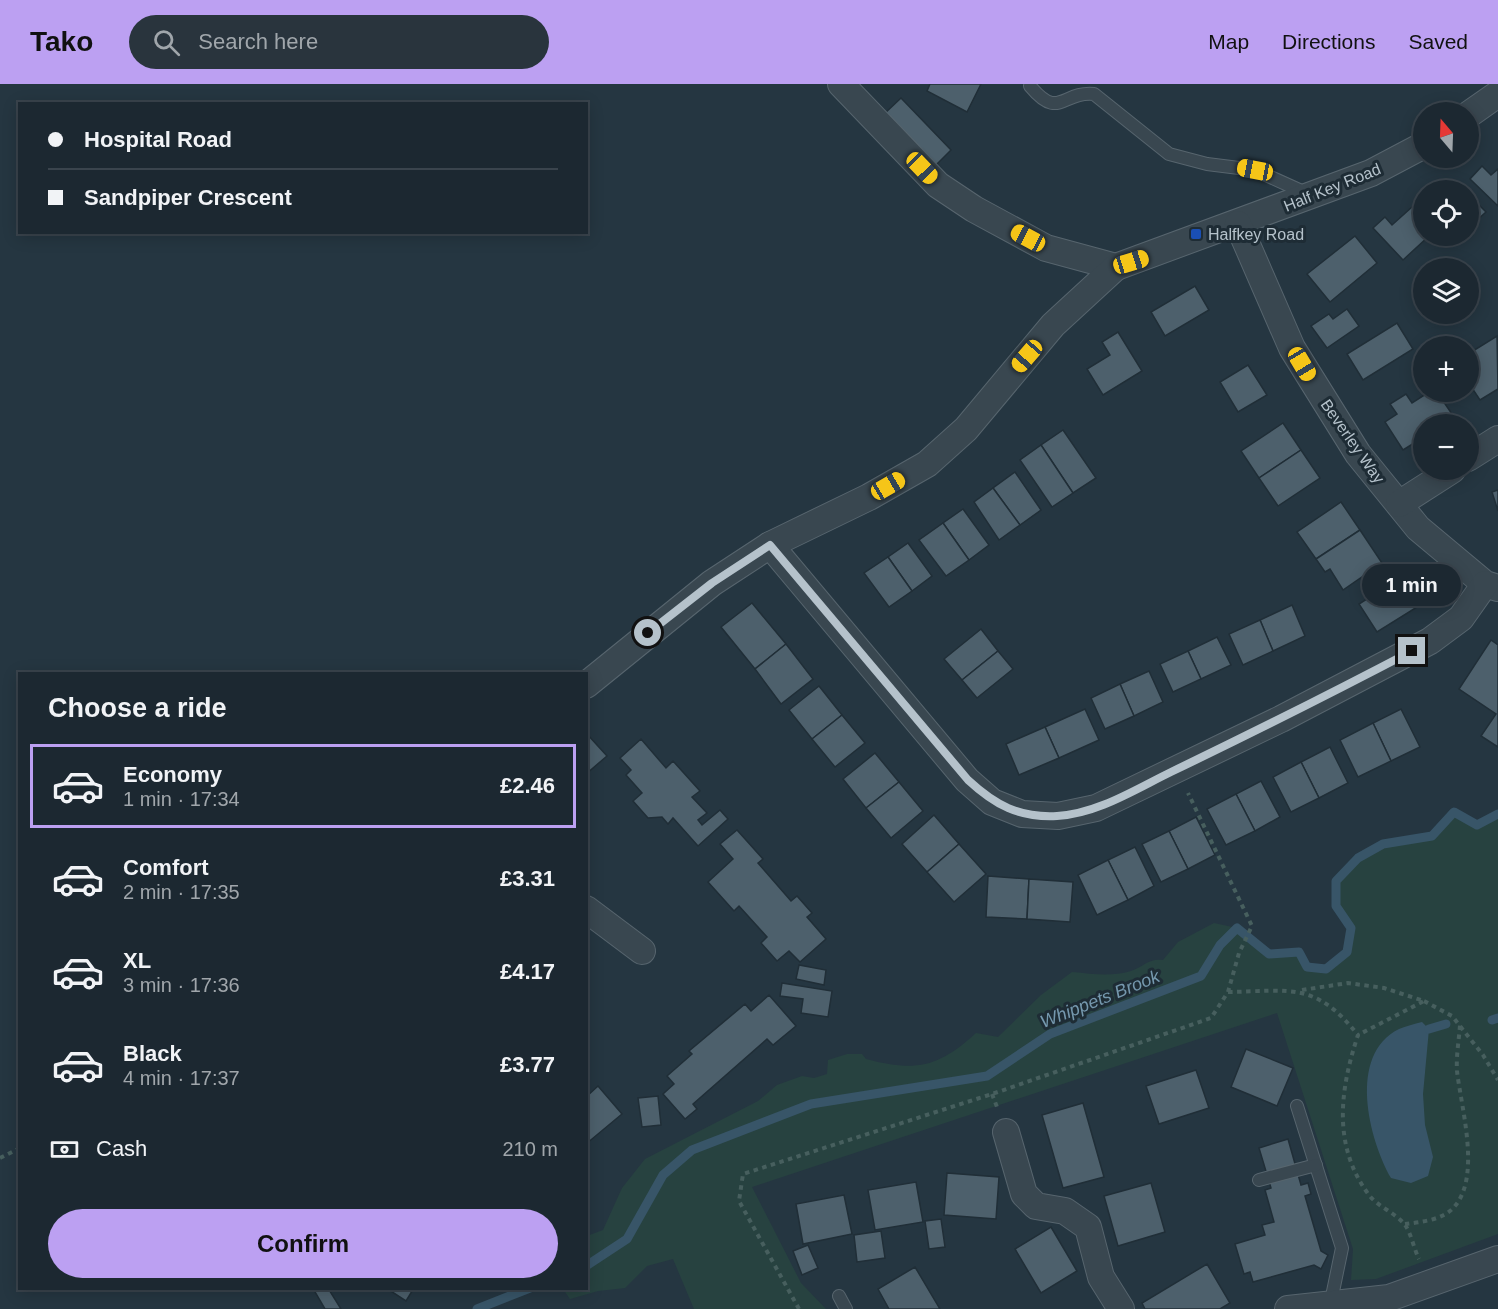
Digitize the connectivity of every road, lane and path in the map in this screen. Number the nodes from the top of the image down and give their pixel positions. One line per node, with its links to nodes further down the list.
1 (840, 84): 8 (street)
2 (1030, 86): 6 (lane)
3 (1498, 94): 4 (street)
4 (1479, 107)
5 (1413, 151): 6 (street, Half Key Road)
6 (1312, 196): 7 (street, Half Key Road)
7 (1238, 224): 8 (street, Half Key Road); 12 (street, Beverley Way)
8 (1116, 267): 13 (street)
9 (1498, 439): 10 (street)
10 (1479, 451)
11 (1436, 480): 12 (street)
12 (1399, 504): 14 (street, Beverley Way)
13 (770, 545): 15 (street); 16 (street)
14 (1492, 586): 16 (street)
15 (588, 683)
16 (1177, 769): 20 (path)
17 (588, 910): 18 (street)
18 (642, 951)
19 (1300, 991): 20 (path); 21 (path); 23 (path)
20 (1228, 992): 36 (path)
21 (1425, 1001): 22 (path); 23 (path)
22 (1460, 1025): 24 (path); 31 (path)
23 (1358, 1035): 31 (path)
24 (1498, 1080)
25 (1297, 1106): 29 (lane)
26 (1006, 1132): 38 (street)
27 (18, 1149): 28 (path)
28 (0, 1158)
29 (1316, 1165): 30 (lane); 35 (lane)
30 (1259, 1180)
31 (1404, 1224): 33 (path)
32 (1498, 1259): 33 (street)
33 (1428, 1283): 35 (street)
34 (839, 1296): 37 (lane)
35 (1330, 1307): 39 (street)
36 (799, 1309)
37 (846, 1309)
38 (1121, 1309)
39 (1288, 1309)

